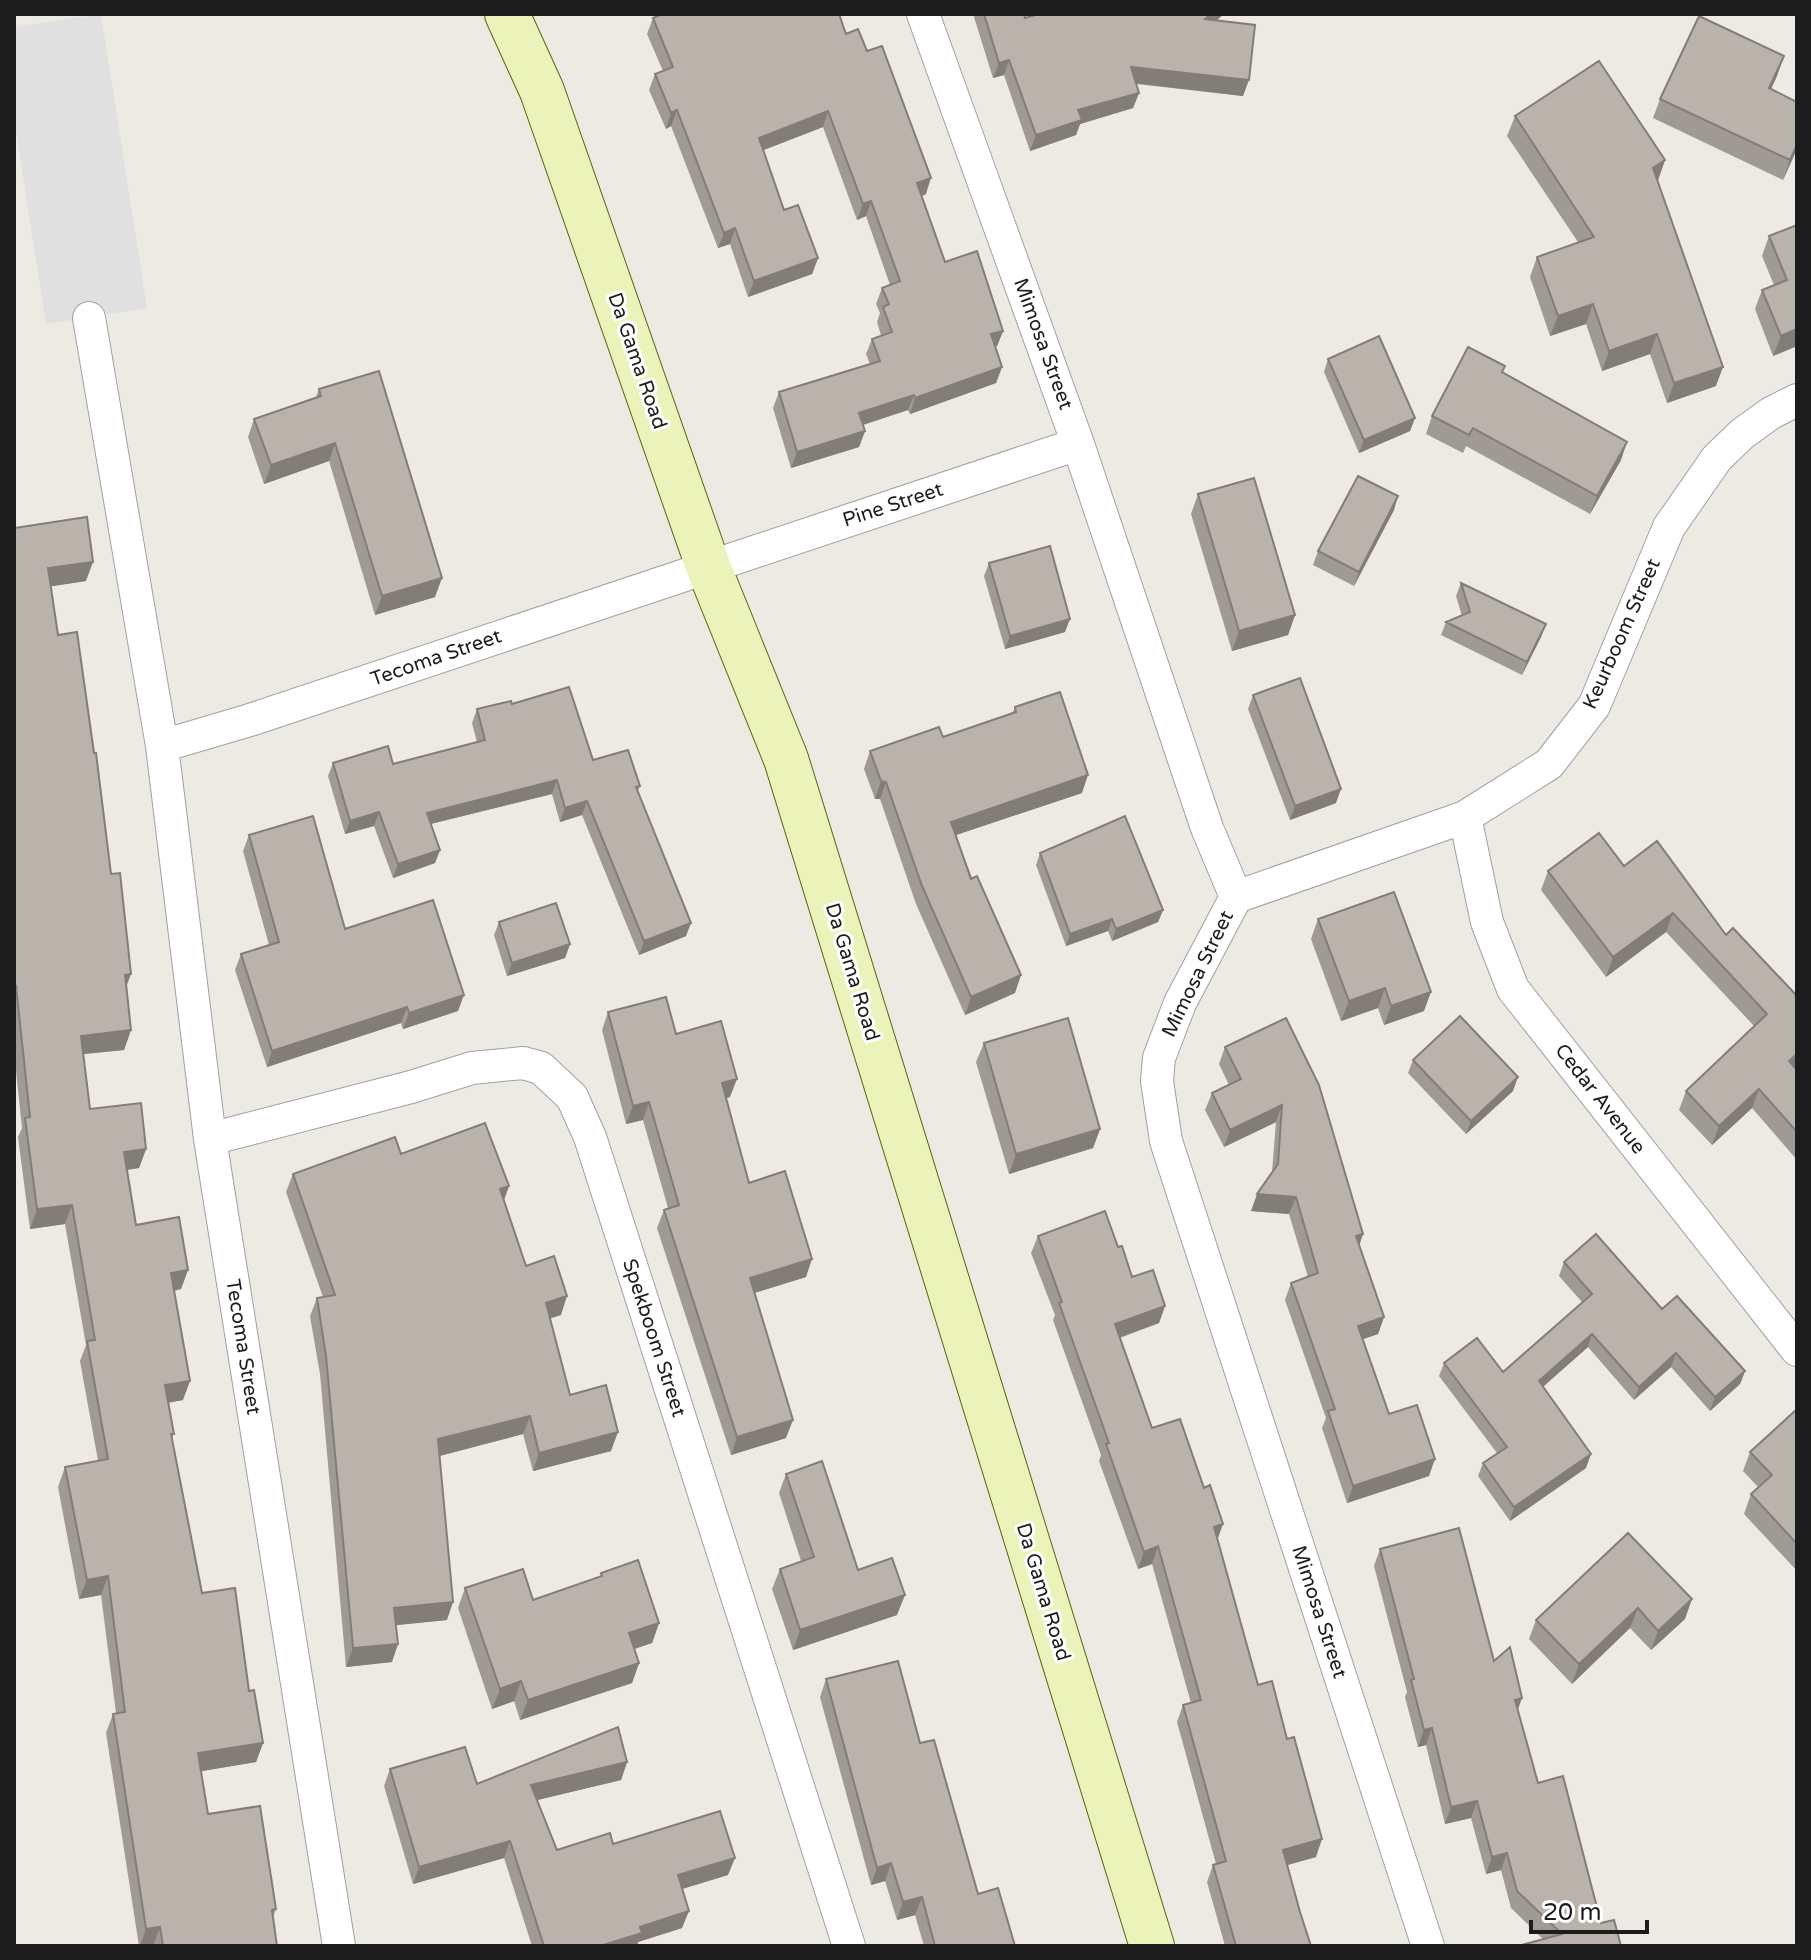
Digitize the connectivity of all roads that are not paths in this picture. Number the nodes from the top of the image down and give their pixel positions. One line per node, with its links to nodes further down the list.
1 (507, 14): 6 (street, Da Gama Road)
2 (923, 14): 5 (street, Mimosa Street)
3 (89, 318): 7 (street, Tecoma Street)
4 (1797, 400): 8 (street, Keurboom Street)
5 (1078, 444): 6 (street, Pine Street); 9 (street, Mimosa Street)
6 (708, 566): 7 (street, Tecoma Street); 14 (street, Da Gama Road)
7 (162, 746): 10 (street, Tecoma Street)
8 (1465, 817): 9 (street, Keurboom Street); 11 (street, Cedar Avenue)
9 (1236, 897): 15 (street, Mimosa Street)
10 (210, 1139): 12 (street, Spekboom Street); 13 (street, Tecoma Street)
11 (1797, 1350)
12 (839, 1944)
13 (339, 1946)
14 (1152, 1946)
15 (1428, 1946)

